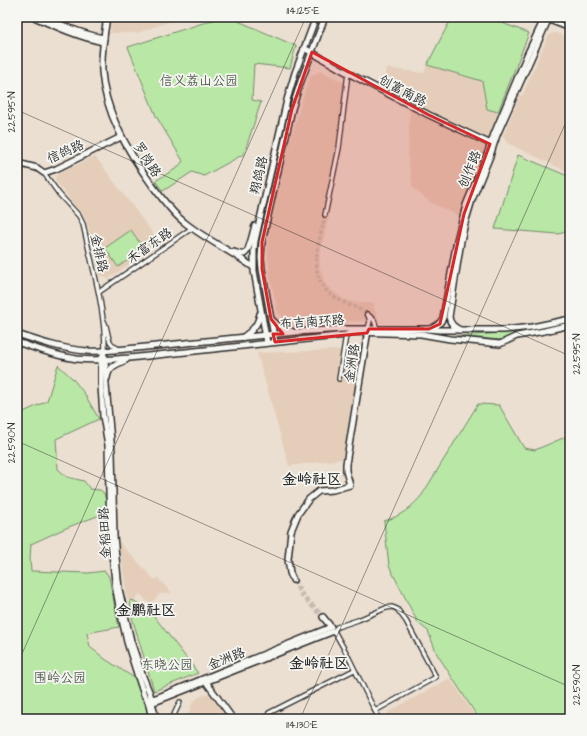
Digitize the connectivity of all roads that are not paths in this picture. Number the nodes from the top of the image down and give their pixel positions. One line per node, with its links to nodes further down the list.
1 (34, 17): 10 (street)
2 (44, 17): 10 (street)
3 (107, 17): 10 (street, 罗岗路)
4 (316, 17): 11 (street, 翔鸽路)
5 (325, 17): 12 (street, 翔鸽路)
6 (562, 17): 8 (street)
7 (545, 18): 9 (street); 15 (street, 创作路)
8 (570, 20)
9 (570, 28)
10 (103, 40): 14 (street, 罗岗路)
11 (304, 48): 12 (street, 创富南路); 19 (street, 翔鸽路)
12 (312, 52): 13 (street, 创富南路); 27 (street, 翔鸽路)
13 (348, 73): 15 (street, 创富南路); 18 (street)
14 (121, 137): 17 (street, 信鸽路); 20 (street, 罗岗路)
15 (492, 145): 21 (street, 创作路)
16 (17, 163): 17 (street, 信鸽路)
17 (44, 173): 24 (street, 金排路)
18 (325, 215)
19 (259, 218): 22 (street); 23 (street, 翔鸽路)
20 (192, 228): 22 (street, 罗岗路); 24 (street, 禾富东路)
21 (460, 240): 31 (street, 创作路); 32 (street, 创作路)
22 (226, 250): 23 (street, 罗岗路)
23 (253, 267): 25 (street, 翔鸽路)
24 (99, 292): 26 (street, 金排路)
25 (261, 311): 37 (street, 翔鸽路); 39 (street)
26 (103, 318): 43 (street); 44 (street, 金排路)
27 (270, 319): 34 (street); 36 (street, 翔鸽路)
28 (570, 319): 32 (street, 布吉南环路)
29 (570, 325): 33 (street, 布吉南环路)
30 (377, 329): 31 (street, 布吉南环路); 33 (street, 布吉南环路); 33 (street)
31 (429, 329): 32 (street, 布吉南环路)
32 (461, 330)
33 (368, 331): 34 (street, 布吉南环路); 38 (street, 布吉南环路); 49 (street, 金洲路)
34 (296, 332): 36 (street, 布吉南环路)
35 (17, 334): 44 (street, 布吉南环路)
36 (273, 334): 37 (street, 布吉南环路); 41 (street, 翔鸽路)
37 (266, 335): 39 (street, 布吉南环路); 42 (street, 翔鸽路)
38 (346, 335): 41 (street, 布吉南环路); 47 (street)
39 (240, 338): 43 (street, 布吉南环路)
40 (17, 342): 46 (street)
41 (275, 342): 42 (street, 布吉南环路)
42 (267, 343): 45 (street, 布吉南环路)
43 (124, 349): 44 (street, 布吉南环路)
44 (105, 350): 46 (street, 金稻田路)
45 (129, 358): 46 (street, 布吉南环路); 48 (street)
46 (103, 360): 48 (street, 金稻田路); 54 (street, 金稻田路)
47 (339, 379)
48 (106, 385): 54 (street, 金稻田路)
49 (293, 580)
50 (323, 617): 51 (street)
51 (334, 629): 52 (street); 53 (street, 金洲路); 56 (street)
52 (354, 670): 56 (street); 57 (street)
53 (205, 680): 54 (street, 金洲路); 61 (street)
54 (150, 701): 58 (street, 金稻田路); 59 (street, 金稻田路)
55 (180, 702): 60 (street)
56 (375, 711): 62 (street)
57 (269, 714)
58 (152, 719)
59 (156, 719)
60 (172, 719)
61 (233, 719)
62 (379, 719)

